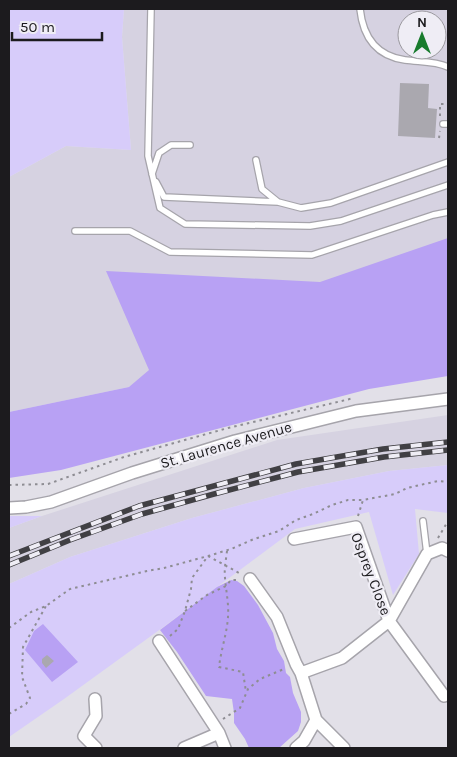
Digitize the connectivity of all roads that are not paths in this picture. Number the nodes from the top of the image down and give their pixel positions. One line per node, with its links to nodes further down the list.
1 (151, 9): 7 (lane)
2 (360, 9): 3 (lane)
3 (448, 67)
4 (190, 146): 7 (lane)
5 (256, 160): 9 (lane)
6 (448, 162): 9 (lane)
7 (152, 175): 8 (lane); 9 (lane)
8 (448, 184)
9 (278, 202)
10 (448, 212): 11 (lane)
11 (74, 231)
12 (448, 398): 13 (street, St. Laurence Avenue)
13 (9, 508)
14 (423, 521): 17 (lane)
15 (294, 539): 19 (street, Osprey Close)
16 (448, 551): 17 (street)
17 (427, 554): 19 (street)
18 (250, 579): 21 (street)
19 (389, 622): 21 (street); 22 (street, Osprey Close)
20 (160, 642): 25 (street)
21 (298, 669): 24 (street)
22 (444, 696)
23 (94, 699): 26 (street)
24 (316, 720): 29 (street); 30 (street)
25 (216, 729): 27 (street); 28 (street)
26 (96, 748)
27 (184, 748)
28 (225, 748)
29 (296, 748)
30 (344, 748)

